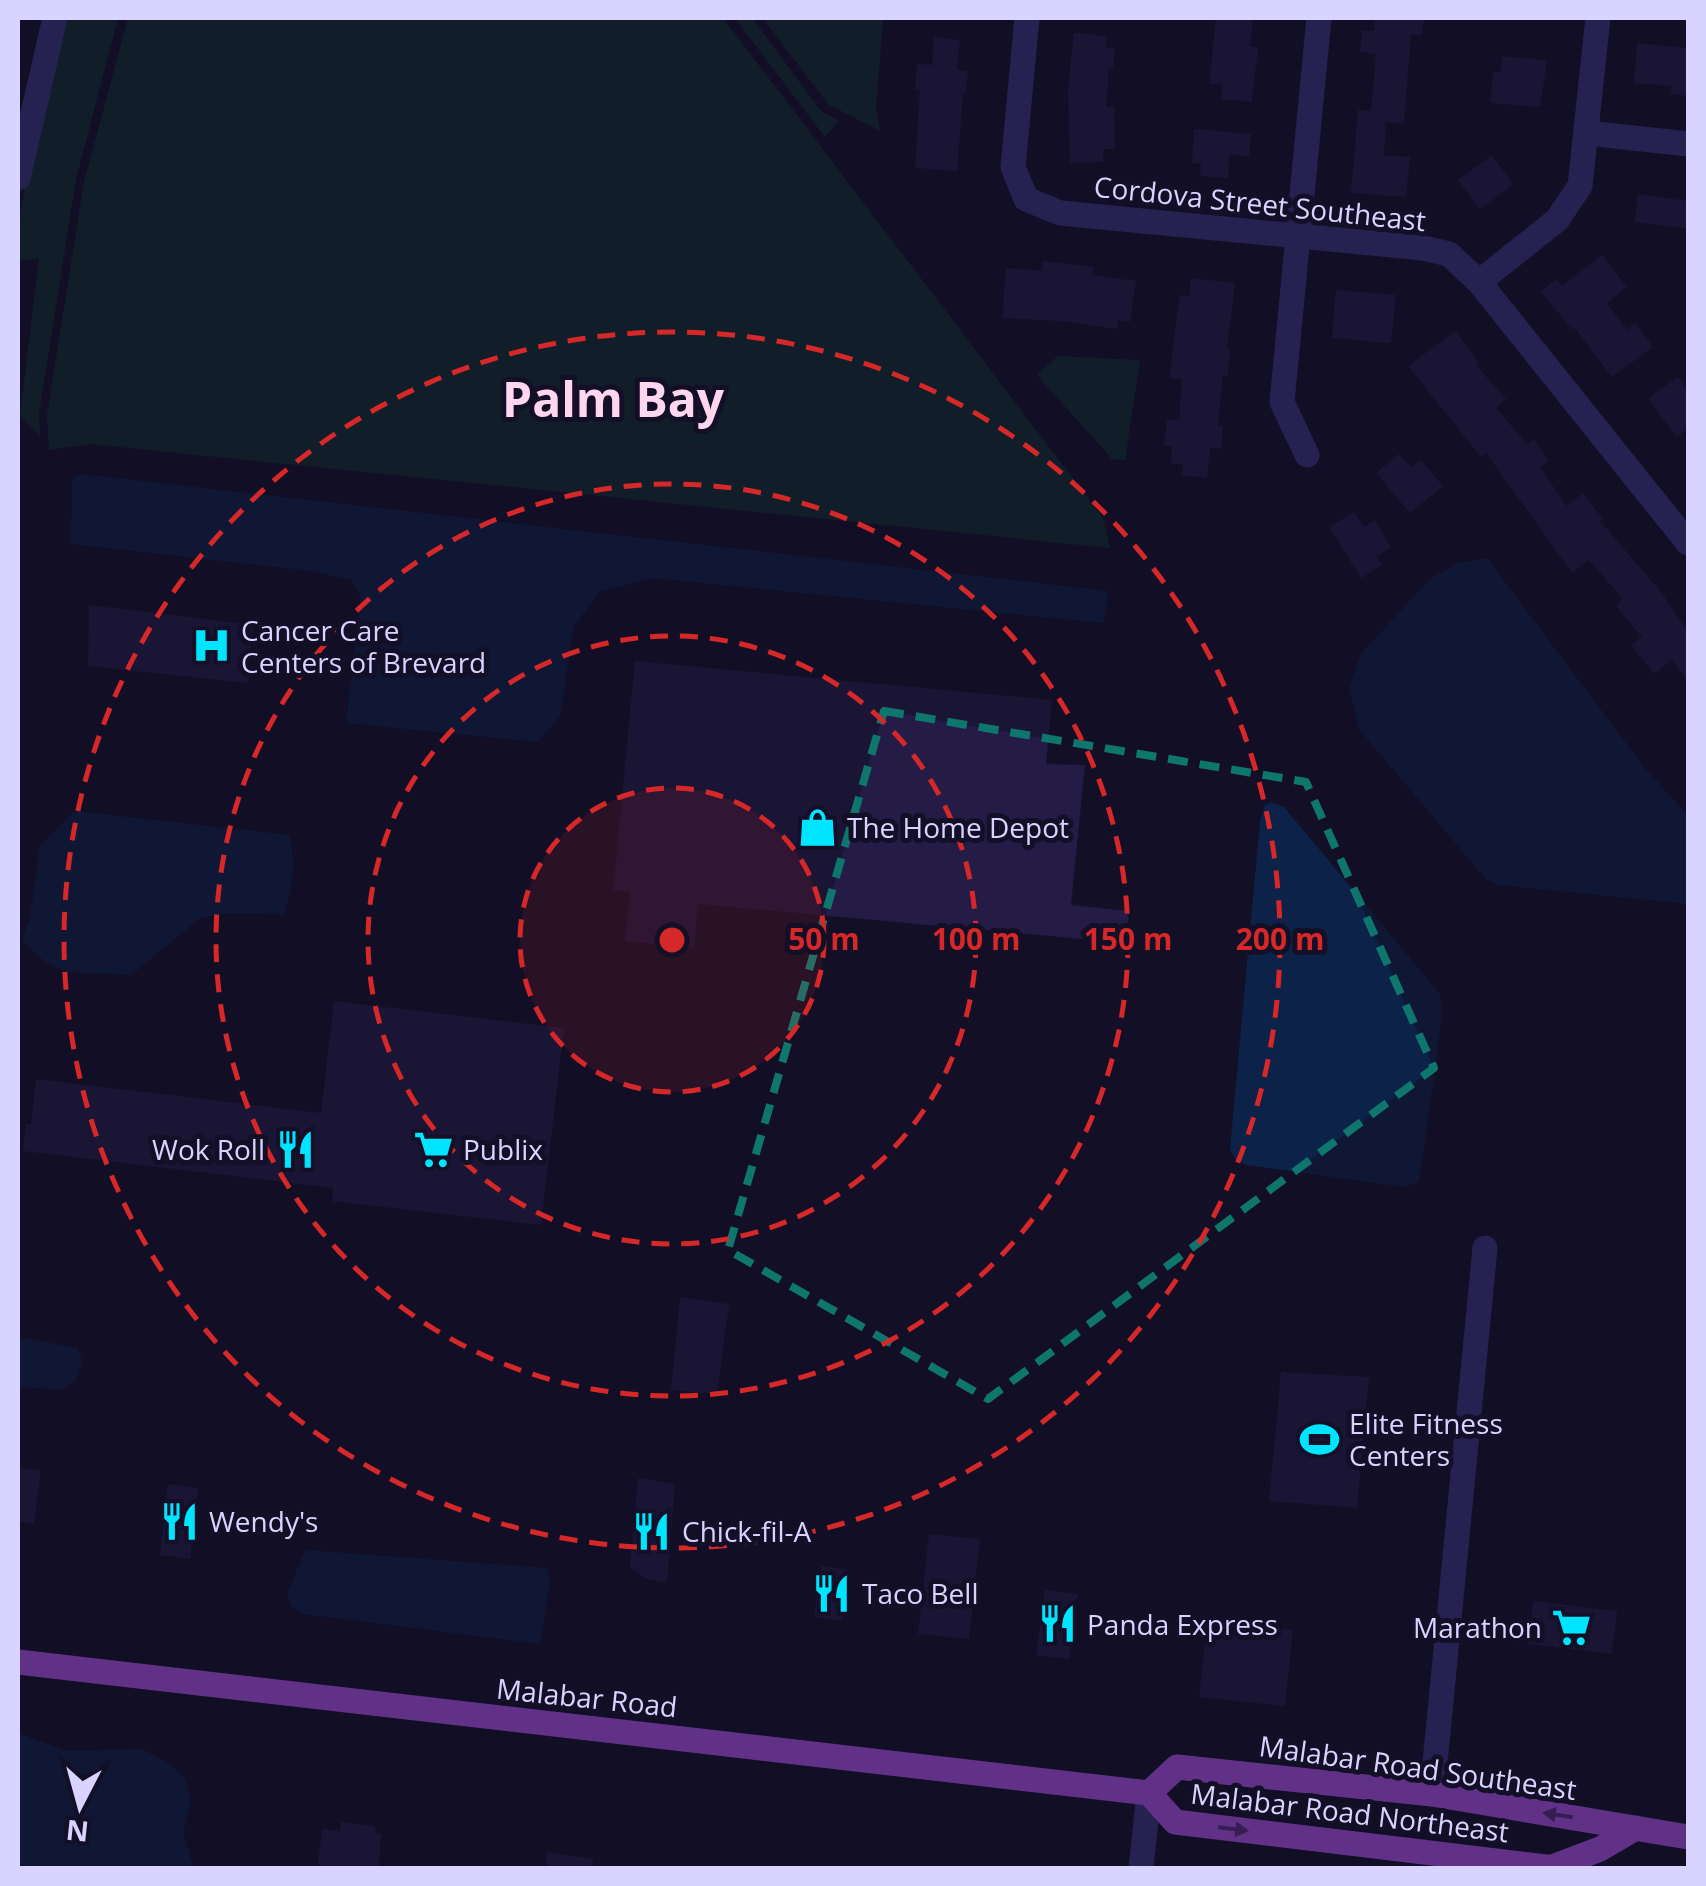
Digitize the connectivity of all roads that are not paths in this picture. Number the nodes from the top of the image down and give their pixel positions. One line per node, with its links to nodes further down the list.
1 (55, 18): 7 (street)
2 (1027, 18): 8 (street, Cordova Street Southeast)
3 (1318, 18): 8 (street)
4 (1598, 18): 5 (street)
5 (1588, 132): 6 (street); 9 (street)
6 (1688, 144)
7 (18, 178)
8 (1297, 238): 9 (street, Cordova Street Southeast); 10 (street)
9 (1479, 282): 11 (street, Cordova Street Southeast)
10 (1306, 455)
11 (1688, 543)
12 (1485, 1248): 15 (street)
13 (18, 1662): 14 (main road, Malabar Road)
14 (1150, 1792): 15 (main road, Malabar Road Southeast); 18 (main road, Malabar Road Northeast, one-way to 18); 19 (street)
15 (1432, 1794): 16 (main road, Malabar Road Southeast, one-way to 15)
16 (1636, 1828): 17 (main road, Malabar Road Southeast); 20 (main road)
17 (1688, 1837)
18 (1422, 1860): 20 (main road, Malabar Road Northeast)
19 (1141, 1868)
20 (1552, 1868)

